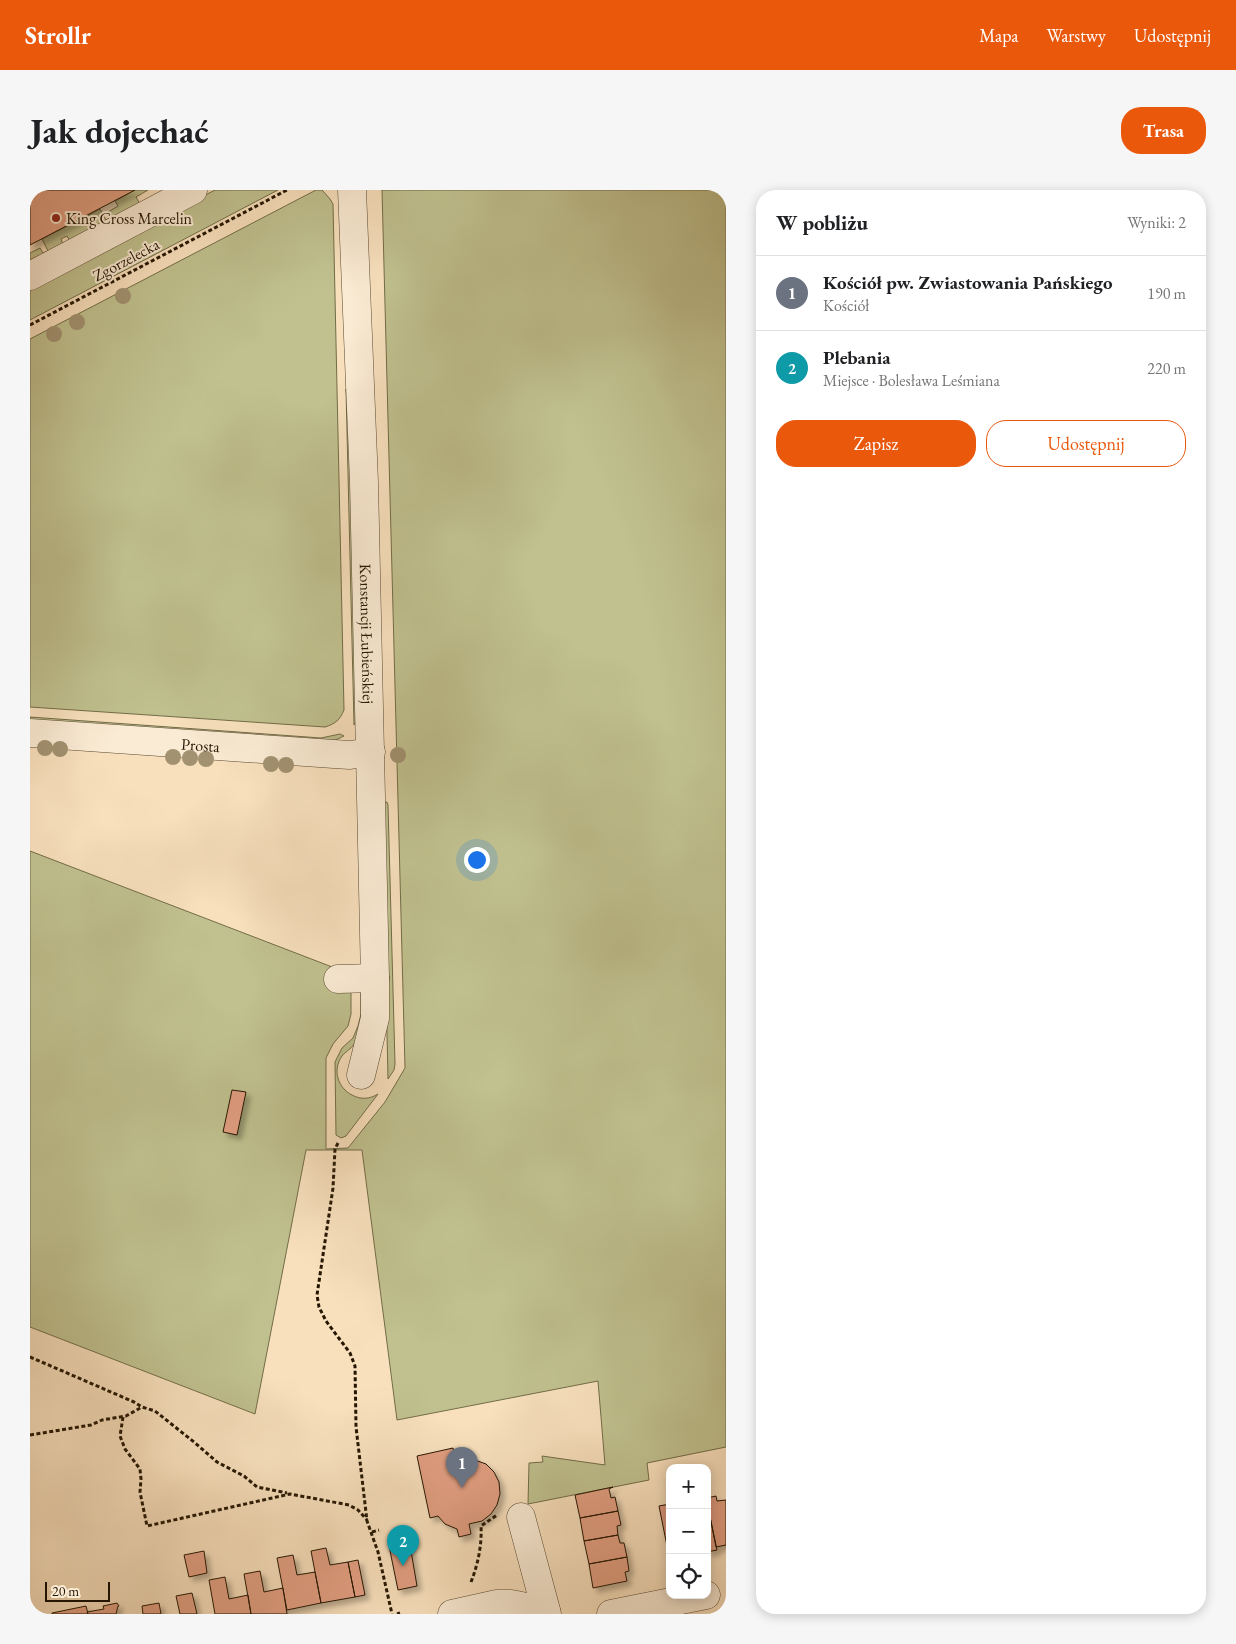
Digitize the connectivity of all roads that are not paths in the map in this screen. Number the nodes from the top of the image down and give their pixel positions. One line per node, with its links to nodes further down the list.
1 (193, 190): 3 (street)
2 (352, 190): 5 (street, Konstancji Łubieńskiej)
3 (30, 276)
4 (30, 733): 5 (street, Prosta)
5 (371, 752): 6 (street, Konstancji Łubieńskiej)
6 (375, 978): 7 (street); 8 (street, Konstancji Łubieńskiej)
7 (338, 979)
8 (361, 1075)
9 (521, 1517): 13 (street)
10 (726, 1591): 11 (street)
11 (711, 1594)
12 (687, 1599): 15 (street)
13 (546, 1612): 14 (street)
14 (452, 1614)
15 (611, 1614)

